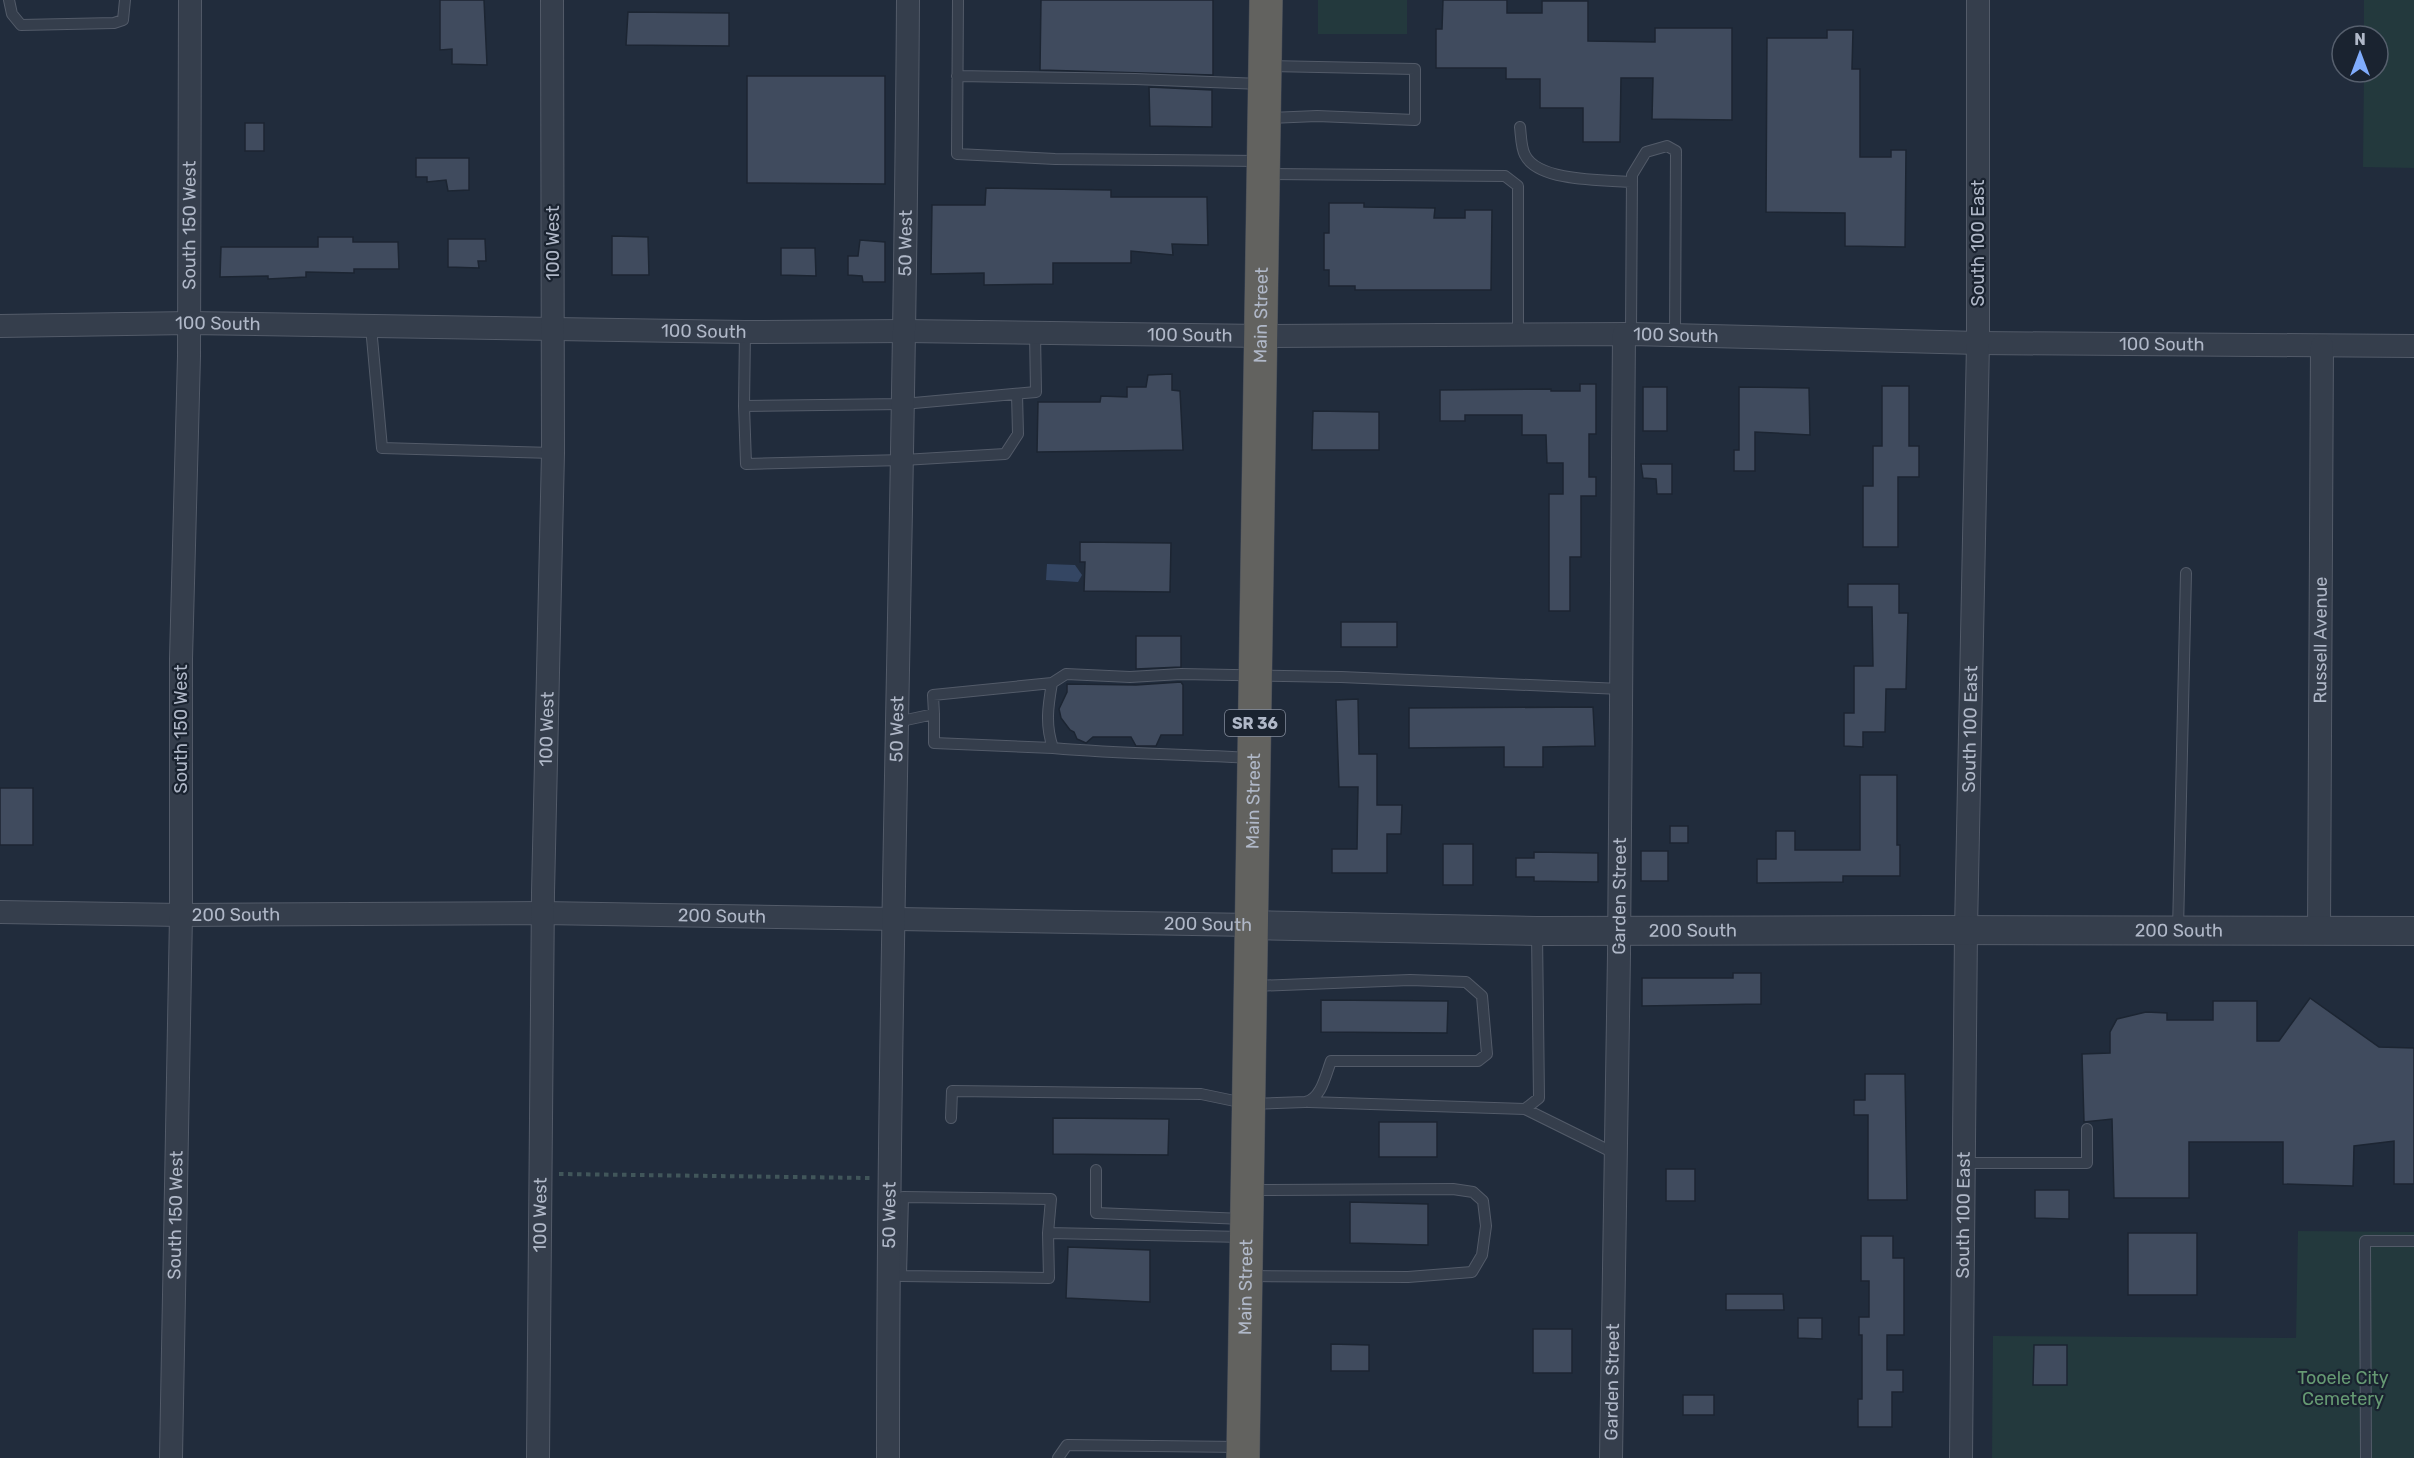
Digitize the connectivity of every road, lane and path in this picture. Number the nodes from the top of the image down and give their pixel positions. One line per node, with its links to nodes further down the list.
1 (9, 0): 2 (lane)
2 (125, 0)
3 (190, 0): 15 (street, South 150 West)
4 (552, 0): 18 (street, 100 West)
5 (908, 0): 19 (street, 50 West)
6 (958, 0): 10 (lane)
7 (1266, 0): 9 (highway, Main Street / SR 36)
8 (1978, 0): 26 (street, South 100 East)
9 (1264, 75): 10 (lane); 11 (highway, Main Street / SR 36); 11 (lane)
10 (957, 76): 13 (lane)
11 (1264, 118): 13 (highway, Main Street / SR 36)
12 (1520, 127): 14 (lane)
13 (1263, 168): 22 (lane); 24 (highway, Main Street / SR 36)
14 (1632, 182): 23 (lane); 25 (lane)
15 (189, 323): 16 (street, 100 South); 17 (street, 100 South); 44 (street, South 150 West)
16 (0, 326)
17 (371, 327): 18 (street, 100 South); 32 (lane)
18 (553, 331): 20 (street, 100 South); 32 (street, 100 West)
19 (905, 331): 20 (street, 100 South); 21 (street, 100 South); 30 (street, 50 West)
20 (746, 332): 31 (lane)
21 (1035, 333): 24 (street, 100 South); 29 (lane)
22 (1518, 334): 23 (street, 100 South); 24 (street, 100 South)
23 (1627, 334): 25 (street, 100 South); 37 (street, Garden Street)
24 (1261, 336): 35 (highway, Main Street / SR 36)
25 (1675, 336): 26 (street, 100 South)
26 (1978, 343): 27 (street, 100 South); 47 (street, South 100 East)
27 (2322, 346): 28 (street, 100 South); 52 (street, Russell Avenue)
28 (2414, 346)
29 (1017, 394): 30 (lane); 33 (lane)
30 (903, 404): 31 (lane); 33 (street, 50 West)
31 (744, 406): 33 (lane)
32 (553, 453): 43 (street, 100 West)
33 (903, 460): 39 (street, 50 West)
34 (2186, 573): 49 (lane)
35 (1255, 677): 36 (lane); 37 (lane); 41 (highway, Main Street / SR 36)
36 (1052, 682): 38 (lane); 40 (lane)
37 (1621, 689): 48 (street, Garden Street)
38 (934, 714): 39 (lane); 40 (lane)
39 (897, 722): 45 (street, 50 West)
40 (1053, 748): 41 (lane)
41 (1254, 759): 46 (highway, Main Street / SR 36)
42 (0, 912): 44 (street, 200 South)
43 (543, 913): 44 (street, 200 South); 45 (street, 200 South); 62 (street, 100 West)
44 (181, 915): 69 (street, South 150 West)
45 (892, 920): 46 (street, 200 South); 63 (street, 50 West)
46 (1252, 925): 51 (street, 200 South); 53 (highway, Main Street / SR 36)
47 (1966, 930): 48 (street, 200 South); 49 (street, 200 South); 60 (street, South 100 East)
48 (1620, 931): 51 (street, 200 South); 59 (street, Garden Street)
49 (2178, 931): 52 (street, 200 South)
50 (2414, 931): 52 (street, 200 South)
51 (1537, 932): 56 (lane)
52 (2319, 932)
53 (1251, 986): 54 (lane); 55 (highway, Main Street / SR 36)
54 (1310, 1102): 55 (lane); 56 (lane)
55 (1249, 1104): 57 (lane); 64 (highway, Main Street / SR 36)
56 (1525, 1109): 59 (lane)
57 (951, 1118)
58 (2087, 1129): 60 (lane)
59 (1616, 1154): 73 (street, Garden Street)
60 (1964, 1163): 74 (street, South 100 East)
61 (1096, 1170): 64 (lane)
62 (540, 1174): 63 (path); 70 (street, 100 West)
63 (888, 1178): 71 (street, 50 West)
64 (1247, 1215): 65 (lane); 67 (highway, Main Street / SR 36); 67 (lane)
65 (1048, 1233): 65 (lane)
66 (2414, 1241): 75 (lane)
67 (1246, 1276): 68 (highway, Main Street / SR 36)
68 (1244, 1452): 72 (lane)
69 (171, 1458)
70 (538, 1458)
71 (888, 1458)
72 (1058, 1458)
73 (1611, 1458)
74 (1962, 1458)
75 (2366, 1458)

